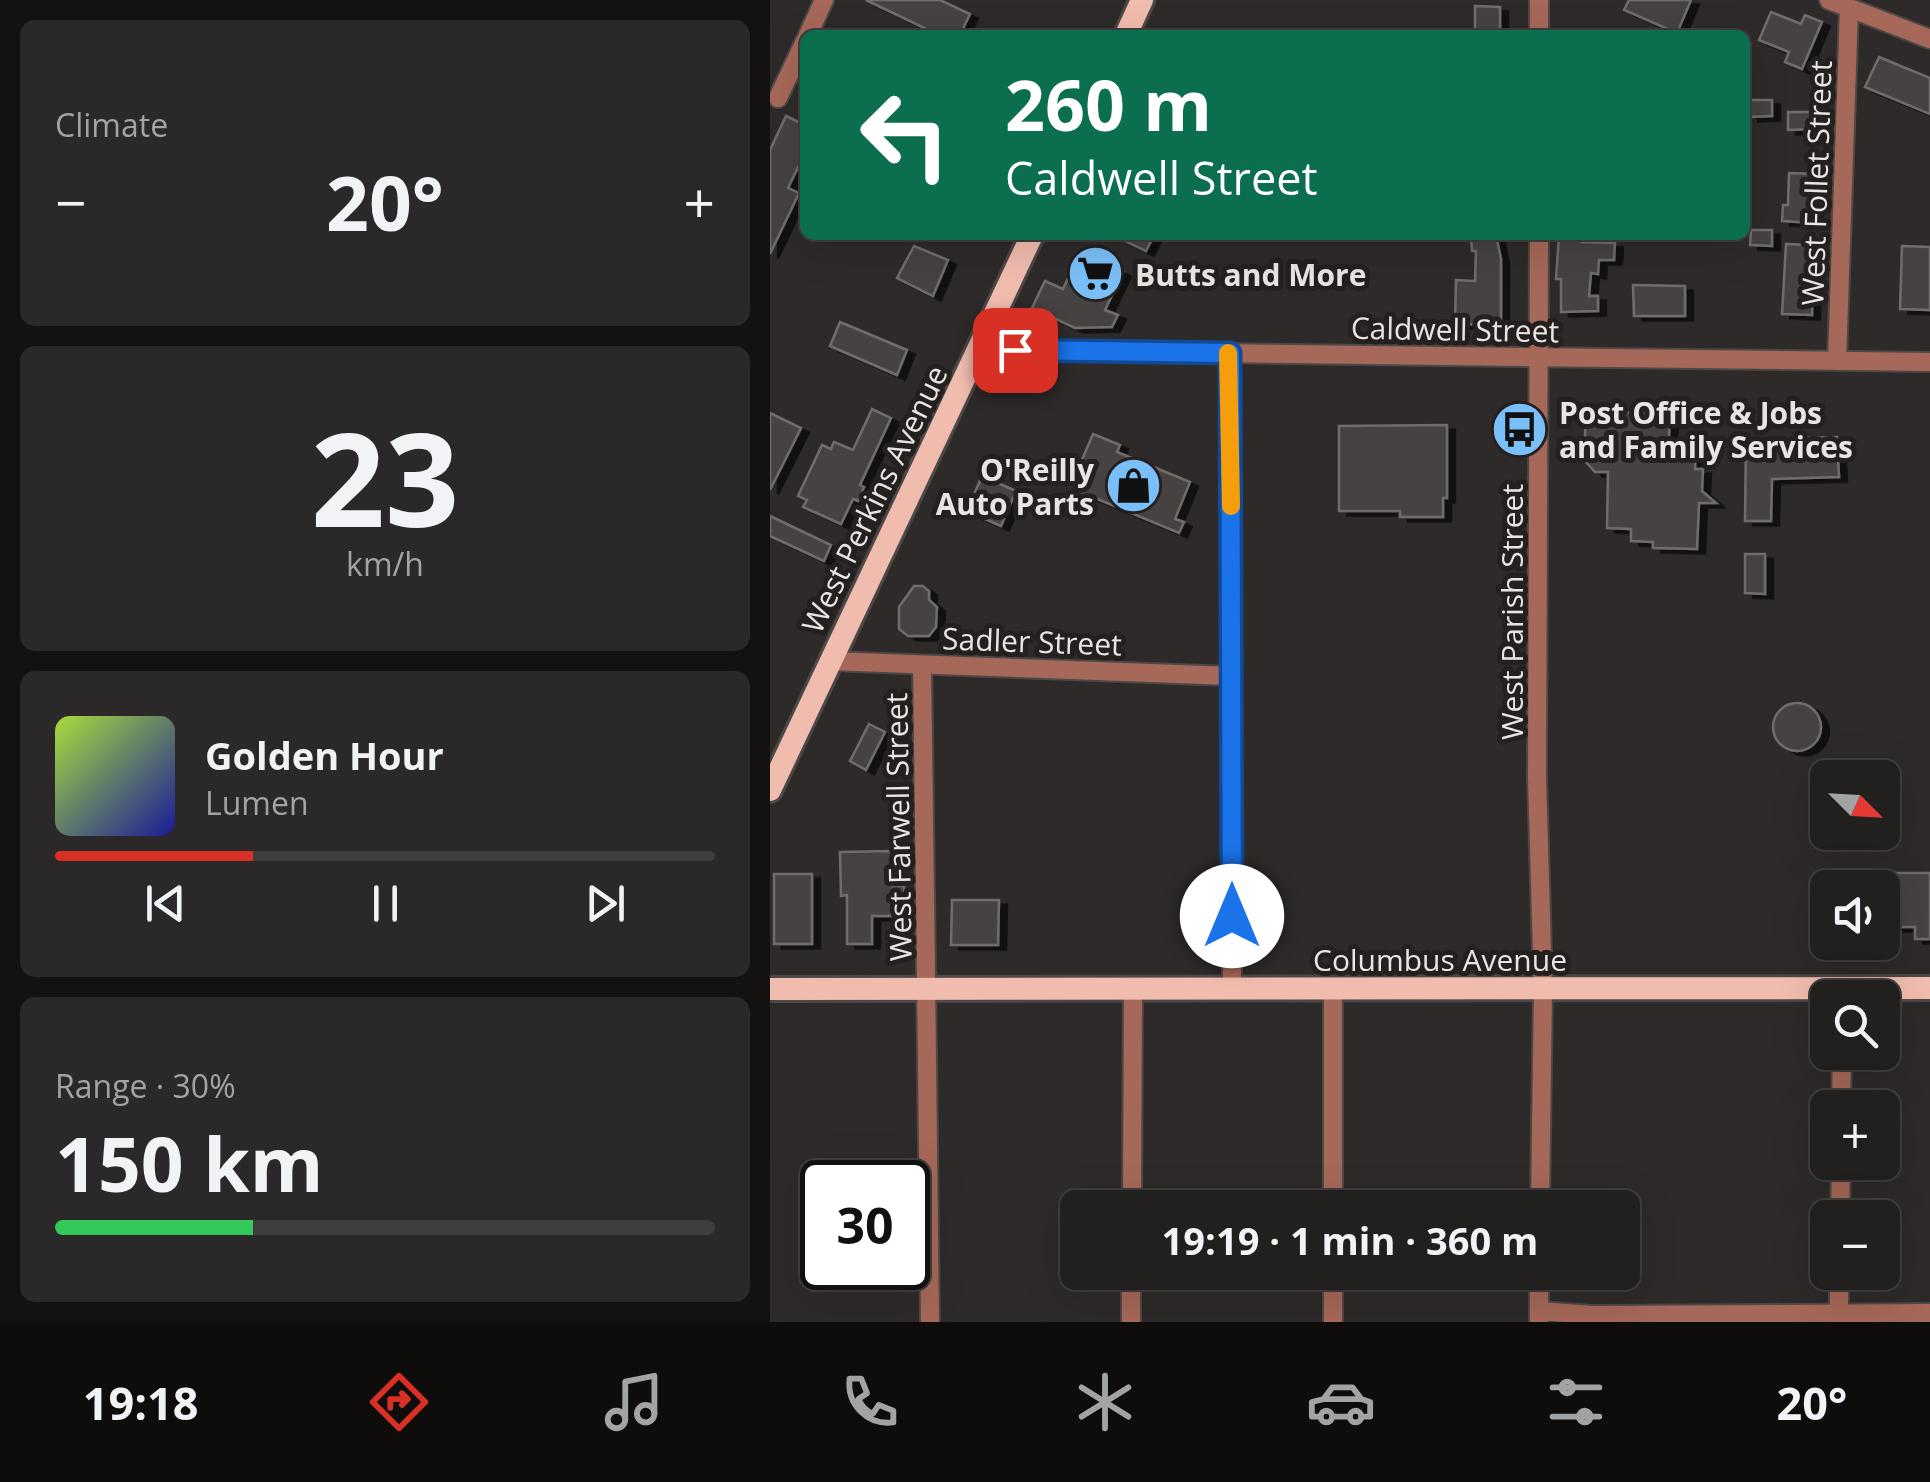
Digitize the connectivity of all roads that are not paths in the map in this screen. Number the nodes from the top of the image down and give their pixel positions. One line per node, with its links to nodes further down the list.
1 (824, 0): 6 (street)
2 (1142, 0): 7 (main road)
3 (1539, 0): 8 (street)
4 (1829, 0): 5 (street)
5 (1849, 8): 9 (street); 17 (street, West Follet Street)
6 (810, 30)
7 (1128, 30)
8 (1539, 30)
9 (1930, 39)
10 (800, 51): 11 (street)
11 (778, 98)
12 (1030, 240): 14 (main road, West Perkins Avenue)
13 (1539, 240): 16 (street, West Parish Street)
14 (979, 350): 15 (street, Caldwell Street); 19 (main road, West Perkins Avenue)
15 (1230, 353): 16 (street, Caldwell Street); 21 (street)
16 (1539, 358): 17 (street, Caldwell Street); 29 (street, West Parish Street)
17 (1837, 361): 18 (street, Caldwell Street)
18 (1930, 362)
19 (830, 661): 20 (street, Sadler Street); 22 (main road, West Perkins Avenue)
20 (922, 665): 21 (street, Sadler Street); 23 (street, West Farwell Street)
21 (1231, 676): 25 (street)
22 (770, 790)
23 (929, 988): 24 (main road, Columbus Avenue); 27 (main road, Columbus Avenue); 42 (street, West Farwell Street)
24 (1133, 988): 25 (main road, Columbus Avenue); 32 (street)
25 (1232, 988): 28 (main road, Columbus Avenue)
26 (1930, 988): 30 (main road, Columbus Avenue)
27 (770, 989)
28 (1333, 989): 29 (main road, Columbus Avenue); 33 (street)
29 (1542, 989): 31 (main road, Columbus Avenue); 34 (street, West Parish Street)
30 (1900, 990)
31 (1810, 993)
32 (1132, 1190)
33 (1333, 1190)
34 (1540, 1190)
35 (1131, 1290): 43 (street)
36 (1333, 1290): 44 (street)
37 (1540, 1290): 40 (street)
38 (1839, 1290): 41 (street)
39 (1930, 1313): 41 (street)
40 (1539, 1316): 41 (street)
41 (1838, 1317)
42 (930, 1322)
43 (1131, 1322)
44 (1332, 1322)

